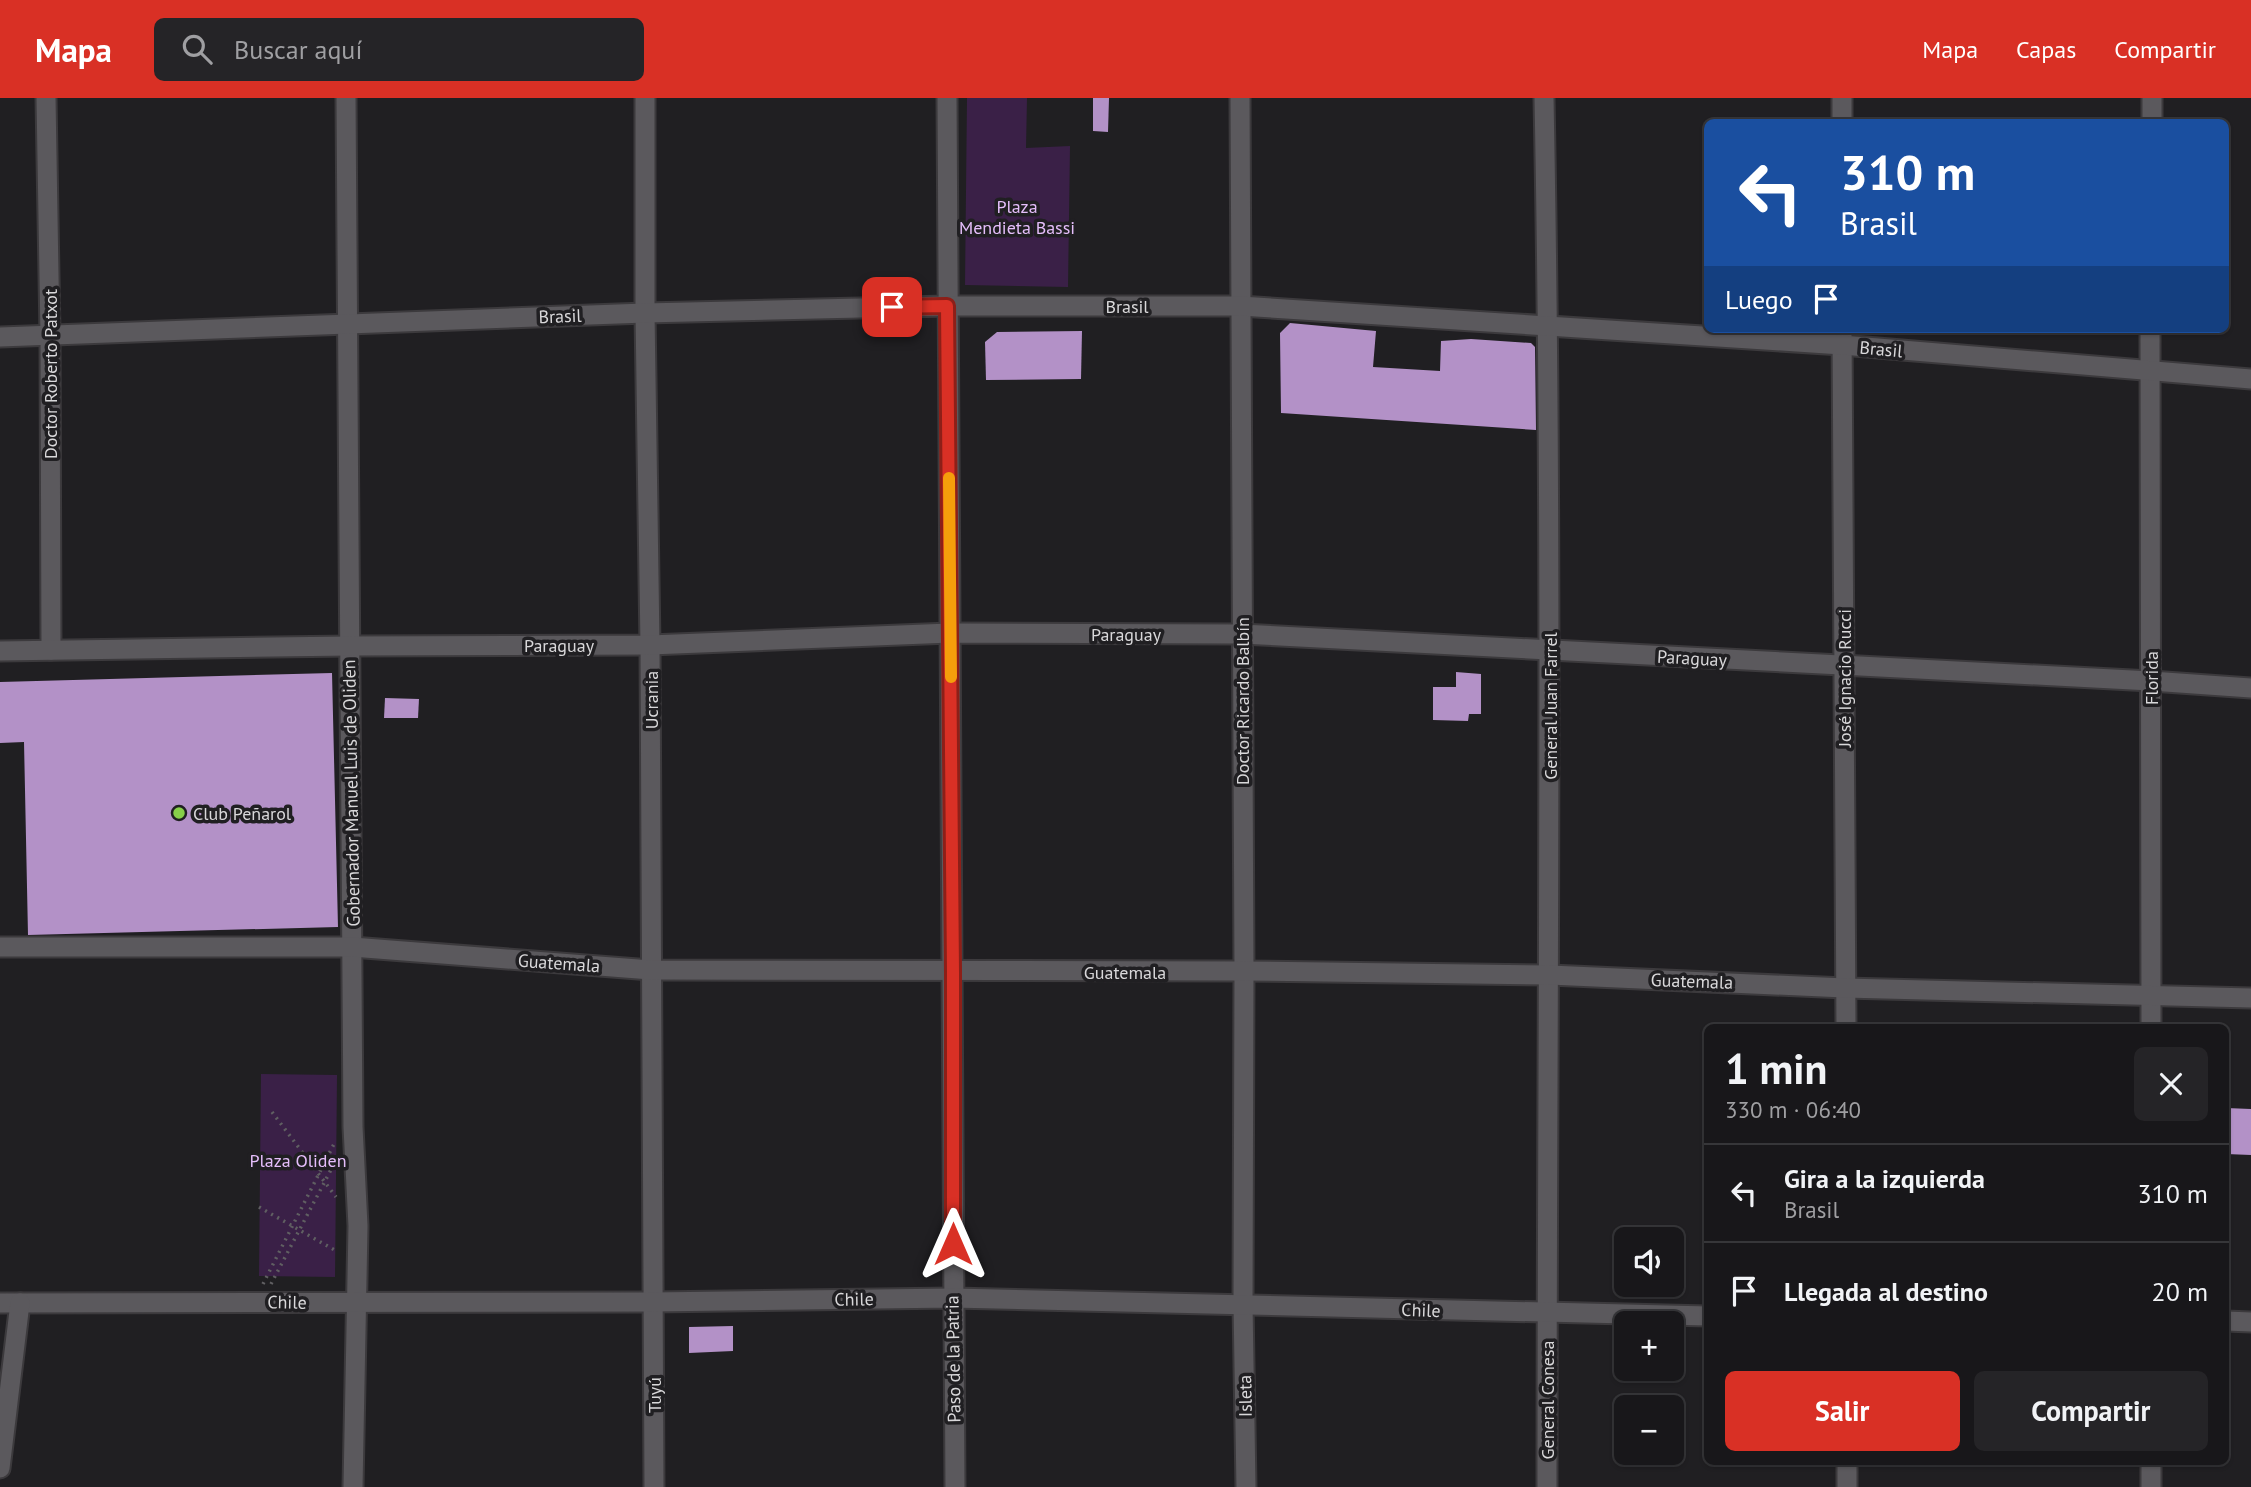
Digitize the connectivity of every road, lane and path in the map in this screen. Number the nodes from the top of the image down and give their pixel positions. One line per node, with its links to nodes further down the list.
1 (46, 98): 19 (street, Doctor Roberto Patxot)
2 (346, 98): 14 (street, Gobernador Manuel Luis de Oliden)
3 (645, 98): 13 (street, Ucrania)
4 (947, 98): 11 (street, Paso de la Patria)
5 (1240, 98): 12 (street, Doctor Ricardo Balbín)
6 (1544, 98): 15 (street, General Juan Farrel)
7 (1842, 98): 9 (street)
8 (2152, 98): 10 (street)
9 (1842, 119)
10 (2152, 119)
11 (947, 306): 12 (street, Brasil); 13 (street, Brasil); 24 (street, Paso de la Patria)
12 (1240, 306): 15 (street, Brasil); 25 (street, Doctor Ricardo Balbín)
13 (645, 313): 14 (street, Brasil); 26 (street, Ucrania)
14 (348, 323): 19 (street, Brasil); 27 (street, Gobernador Manuel Luis de Oliden)
15 (1549, 325): 16 (street, Brasil); 29 (street, General Juan Farrel)
16 (1704, 331)
17 (1744, 333): 21 (street, Brasil)
18 (2150, 333): 22 (street, Florida)
19 (50, 335): 20 (street, Brasil); 28 (street, Doctor Roberto Patxot)
20 (0, 337)
21 (1842, 337): 22 (street, Brasil); 31 (street, José Ignacio Rucci)
22 (2150, 370): 23 (street, Brasil); 32 (street, Florida)
23 (2251, 379)
24 (950, 633): 25 (street, Paraguay); 26 (street, Paraguay); 38 (street, Paso de la Patria)
25 (1241, 634): 29 (street, Paraguay); 37 (street, Doctor Ricardo Balbín)
26 (650, 645): 27 (street, Paraguay); 36 (street, Ucrania)
27 (349, 646): 28 (street, Paraguay); 35 (street, Gobernador Manuel Luis de Oliden)
28 (51, 650): 30 (street, Paraguay)
29 (1550, 650): 31 (street, Paraguay); 39 (street, General Juan Farrel)
30 (0, 651)
31 (1844, 665): 32 (street, Paraguay); 40 (street, José Ignacio Rucci)
32 (2151, 681): 33 (street, Paraguay); 41 (street, Florida)
33 (2251, 688)
34 (0, 947): 35 (street, Guatemala)
35 (352, 947): 36 (street, Guatemala); 52 (street, Gobernador Manuel Luis de Oliden)
36 (651, 970): 38 (street, Guatemala); 57 (street, Ucrania)
37 (1244, 971): 38 (street, Guatemala); 39 (street, Guatemala); 61 (street, Doctor Ricardo Balbín)
38 (953, 972): 55 (street, Paso de la Patria)
39 (1550, 975): 40 (street, Guatemala); 62 (street, General Juan Farrel)
40 (1845, 988): 41 (street, Guatemala); 43 (street, José Ignacio Rucci)
41 (2151, 995): 42 (street, Guatemala); 44 (street, Florida)
42 (2251, 998)
43 (1846, 1024)
44 (2151, 1024)
45 (272, 1112): 48 (path)
46 (337, 1139): 48 (path)
47 (336, 1160): 49 (path)
48 (319, 1174): 49 (path); 51 (path)
49 (325, 1182): 52 (path); 53 (path)
50 (259, 1207): 51 (path)
51 (293, 1226): 53 (path); 56 (path)
52 (358, 1226): 54 (street, Gobernador Manuel Luis de Oliden)
53 (300, 1230): 54 (path); 56 (path)
54 (358, 1263): 60 (street, Gobernador Manuel Luis de Oliden)
55 (953, 1298): 57 (street, Chile); 61 (street, Chile); 71 (street, Paso de la Patria)
56 (258, 1301): 59 (street, Chile); 60 (street, Chile)
57 (653, 1302): 60 (street, Chile); 70 (street, Tuyú)
58 (0, 1303): 59 (street, Chile)
59 (20, 1303): 68 (street)
60 (357, 1303): 69 (street, Gobernador Manuel Luis de Oliden)
61 (1243, 1304): 62 (street, Chile); 72 (street, Isleta)
62 (1547, 1313): 63 (street, Chile); 73 (street, General Conesa)
63 (1704, 1316)
64 (2229, 1321): 65 (street)
65 (2251, 1322)
66 (1847, 1465): 74 (street)
67 (2151, 1465): 75 (street)
68 (0, 1468)
69 (353, 1487)
70 (654, 1487)
71 (955, 1487)
72 (1246, 1487)
73 (1547, 1487)
74 (1847, 1487)
75 (2151, 1487)

